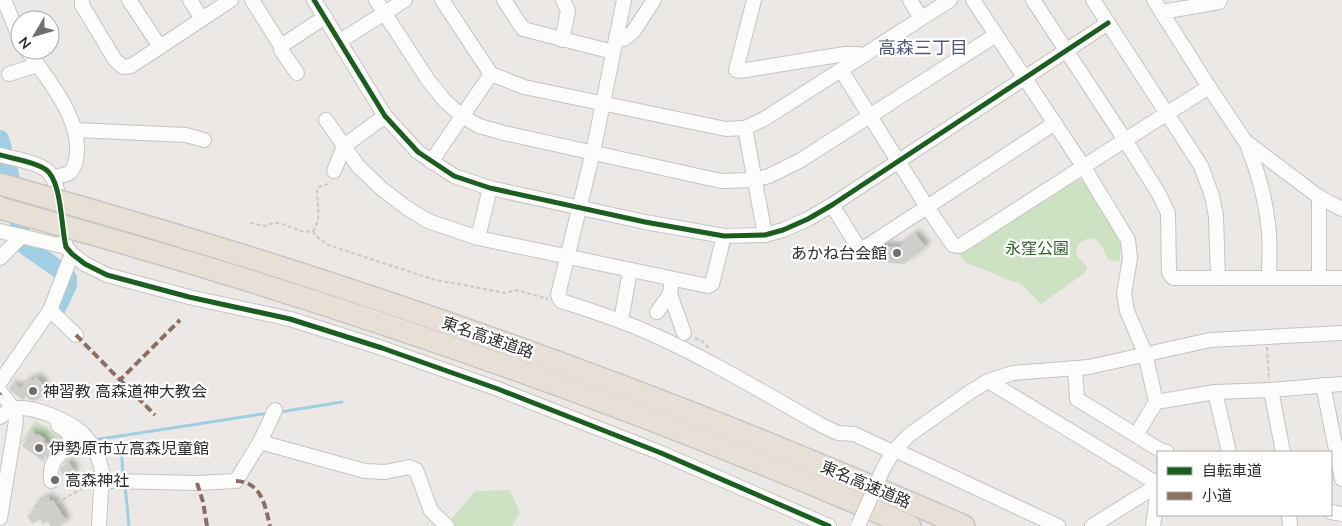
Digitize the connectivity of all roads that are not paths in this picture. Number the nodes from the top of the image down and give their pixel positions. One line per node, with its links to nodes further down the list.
1 (4, 0): 25 (street)
2 (82, 0): 35 (street)
3 (129, 0): 35 (street)
4 (190, 0): 28 (street)
5 (231, 0): 28 (street)
6 (252, 0): 34 (street)
7 (314, 0): 26 (street)
8 (376, 0): 24 (street)
9 (405, 0): 24 (street)
10 (442, 0): 43 (street)
11 (504, 0): 31 (street)
12 (563, 0): 31 (street)
13 (624, 0): 33 (street)
14 (654, 0): 33 (street)
15 (754, 0): 37 (street)
16 (910, 0): 27 (street)
17 (950, 0): 27 (street)
18 (973, 0): 30 (street)
19 (1033, 0): 36 (street)
20 (1092, 0): 29 (street)
21 (1154, 0): 23 (street)
22 (1220, 0): 23 (street)
23 (1162, 12): 45 (street)
24 (384, 13): 32 (street); 49 (street)
25 (10, 15)
26 (324, 17): 32 (street); 34 (street)
27 (921, 18): 37 (street)
28 (202, 19): 35 (street)
29 (1108, 23): 36 (street); 47 (street)
30 (996, 35): 44 (street); 50 (street)
31 (562, 40): 33 (street)
32 (340, 41): 48 (street)
33 (614, 45): 46 (street)
34 (281, 46): 41 (street)
35 (160, 47)
36 (1066, 51): 44 (street); 56 (street)
37 (861, 57): 40 (street)
38 (34, 60): 39 (street)
39 (37, 65): 42 (street); 54 (street)
40 (841, 70): 50 (street); 53 (street)
41 (296, 73)
42 (9, 74)
43 (491, 74): 46 (street); 49 (street)
44 (1025, 78): 52 (street); 61 (street)
45 (1209, 87): 47 (street); 57 (street)
46 (603, 103): 53 (street); 59 (street)
47 (1167, 113): 56 (street); 84 (street)
48 (385, 116): 58 (street); 62 (street)
49 (462, 116): 59 (street); 62 (street)
50 (870, 116): 61 (street); 66 (street)
51 (326, 120): 58 (street)
52 (1055, 123): 63 (street); 72 (street)
53 (744, 128): 66 (street)
54 (76, 130): 55 (street); 65 (street)
55 (204, 140)
56 (1125, 140): 63 (street); 84 (street)
57 (1245, 141): 69 (street); 85 (street)
58 (344, 146): 64 (street); 79 (street)
59 (593, 152): 66 (street); 71 (street)
60 (0, 155): 65 (street)
61 (898, 161): 70 (street); 72 (street)
62 (432, 162): 68 (street)
63 (1083, 166): 72 (street); 96 (street)
64 (334, 171)
65 (54, 178): 80 (street)
66 (754, 180): 76 (street)
67 (0, 184): 130 (highway, 東名高速道路, bridge)
68 (490, 188): 71 (street); 79 (street)
69 (1319, 197): 74 (street); 86 (street)
70 (832, 205): 72 (street); 76 (street)
71 (579, 207): 78 (street); 82 (street)
72 (927, 207)
73 (0, 208): 129 (highway, 東名高速道路, bridge)
74 (1342, 208)
75 (0, 231): 77 (street)
76 (765, 234): 78 (street)
77 (22, 236): 80 (street); 81 (street)
78 (724, 236): 88 (street)
79 (478, 238): 82 (street)
80 (69, 251): 90 (street); 128 (street)
81 (0, 258)
82 (568, 258): 83 (street); 92 (street)
83 (630, 270): 88 (street); 92 (street)
84 (1218, 278): 85 (street)
85 (1269, 278): 86 (street)
86 (1319, 278): 87 (street)
87 (1342, 278)
88 (672, 279): 89 (street)
89 (670, 294): 91 (street); 93 (street)
90 (50, 310): 95 (street); 99 (street)
91 (657, 312)
92 (621, 321): 112 (street)
93 (684, 333)
94 (1342, 333): 96 (street)
95 (76, 335)
96 (1144, 353): 97 (street); 105 (street)
97 (1075, 368): 98 (street); 110 (street)
98 (988, 381): 112 (street); 119 (street)
99 (0, 382)
100 (1342, 384): 101 (street)
101 (1324, 385): 102 (street); 117 (street)
102 (1271, 390): 104 (street); 115 (street)
103 (0, 392): 106 (street)
104 (1215, 392): 105 (street); 114 (street)
105 (1156, 402): 110 (street)
106 (13, 409): 108 (street); 109 (street); 122 (street)
107 (275, 410): 111 (street)
108 (46, 414): 116 (street); 118 (street)
109 (0, 417)
110 (1136, 435): 113 (street)
111 (260, 442): 116 (street); 127 (street)
112 (894, 451): 124 (street, bridge); 131 (street)
113 (1165, 451)
114 (1229, 451)
115 (1283, 451)
116 (102, 478): 126 (street)
117 (1342, 479)
118 (51, 481)
119 (1157, 484)
120 (1157, 486): 132 (street)
121 (1157, 496): 133 (street)
122 (0, 518)
123 (0, 522): 125 (street)
124 (858, 525)
125 (2, 526)
126 (98, 526)
127 (447, 526)
128 (829, 526)
129 (910, 526)
130 (964, 526)
131 (1058, 526)
132 (1092, 526)
133 (1153, 526)

